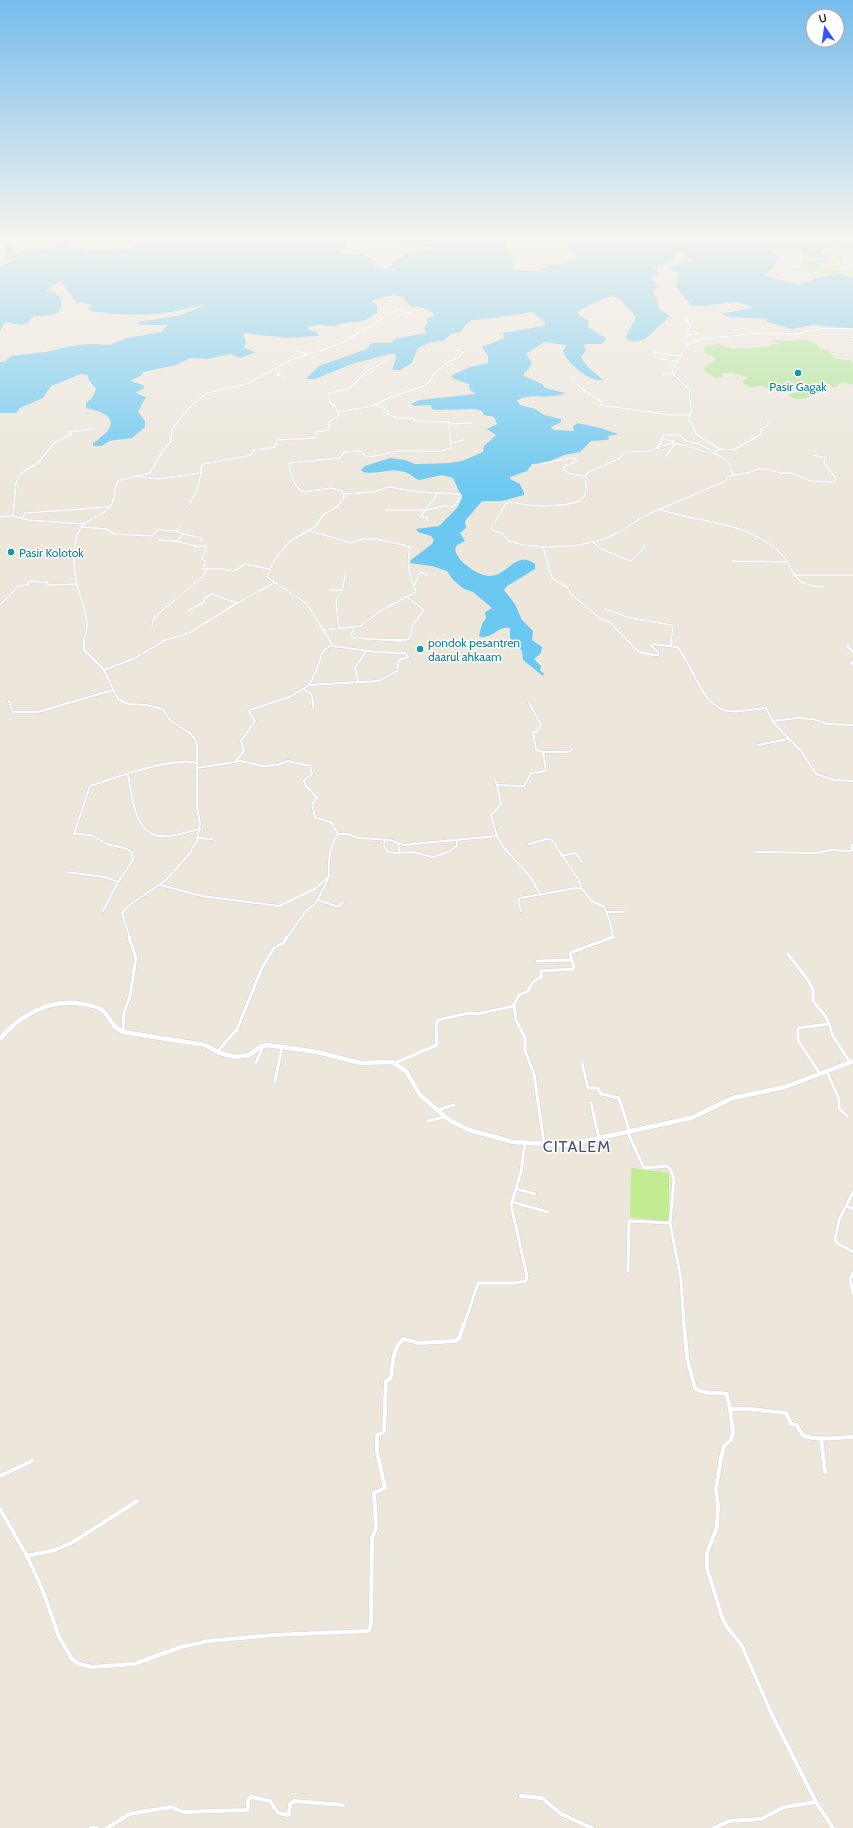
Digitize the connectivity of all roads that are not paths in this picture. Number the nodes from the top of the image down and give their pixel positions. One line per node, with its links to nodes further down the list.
1 (373, 323): 10 (street)
2 (689, 323): 5 (street)
3 (853, 329): 6 (street)
4 (698, 334): 5 (street)
5 (687, 335): 6 (street)
6 (687, 345): 11 (street)
7 (656, 349): 11 (street)
8 (456, 350): 20 (street)
9 (298, 351): 10 (street)
10 (308, 354): 15 (street)
11 (681, 356): 14 (street)
12 (659, 359): 14 (street)
13 (384, 360): 21 (street)
14 (677, 361): 17 (street)
15 (274, 370): 18 (street); 39 (street)
16 (663, 374): 17 (street)
17 (673, 374): 22 (street)
18 (284, 376)
19 (571, 377): 22 (street)
20 (375, 404): 21 (street); 25 (street)
21 (338, 412): 37 (street)
22 (690, 415): 32 (street)
23 (768, 421): 32 (street)
24 (472, 423): 25 (street)
25 (450, 424): 29 (street)
26 (94, 428): 48 (street)
27 (662, 439): 30 (street); 31 (street); 33 (street)
28 (464, 440): 29 (street)
29 (451, 443): 41 (street)
30 (674, 444): 31 (street); 33 (street); 35 (street)
31 (659, 448): 40 (street)
32 (720, 449): 33 (street)
33 (715, 453): 38 (street)
34 (814, 455): 38 (street)
35 (666, 456)
36 (540, 464): 40 (street)
37 (201, 473): 39 (street); 43 (street)
38 (734, 475): 45 (street)
39 (134, 476): 44 (street)
40 (585, 476): 64 (street)
41 (344, 494): 42 (street); 56 (street)
42 (438, 494): 47 (street); 47 (street)
43 (190, 505)
44 (109, 507): 50 (street); 52 (street)
45 (659, 509): 61 (street); 67 (street)
46 (385, 510): 47 (street)
47 (424, 510): 51 (street)
48 (13, 516): 49 (street); 50 (street)
49 (0, 517)
50 (22, 519): 52 (street)
51 (428, 521)
52 (83, 524): 54 (street)
53 (181, 524): 55 (street)
54 (81, 527): 55 (street); 75 (street)
55 (177, 531): 57 (street)
56 (310, 531): 68 (street); 76 (street)
57 (183, 534): 59 (street); 60 (street)
58 (158, 540): 59 (street)
59 (177, 541): 62 (street)
60 (200, 541)
61 (594, 543): 63 (street); 64 (street)
62 (196, 546): 65 (street); 69 (street)
63 (645, 546)
64 (543, 547): 91 (street)
65 (195, 552)
66 (732, 561): 67 (street)
67 (788, 562): 73 (street)
68 (269, 569): 69 (street); 74 (street)
69 (207, 570): 85 (street)
70 (345, 574): 79 (street)
71 (853, 574): 73 (street)
72 (428, 575): 76 (street)
73 (793, 575): 77 (street)
74 (274, 583): 81 (street); 88 (street)
75 (77, 584): 82 (street); 96 (street)
76 (414, 586): 80 (street)
77 (824, 587)
78 (330, 590): 79 (street)
79 (341, 590): 86 (street)
80 (407, 597): 87 (street); 87 (street)
81 (237, 603): 84 (street); 96 (street)
82 (0, 606)
83 (605, 609): 91 (street)
84 (188, 611)
85 (152, 626)
86 (339, 628): 87 (street); 88 (street)
87 (354, 628)
88 (323, 630): 90 (street)
89 (848, 644): 93 (street)
90 (331, 645): 92 (street); 98 (street)
91 (671, 645): 104 (street)
92 (366, 651): 97 (street); 97 (street)
93 (853, 652)
94 (853, 662): 95 (street)
95 (853, 665)
96 (104, 670): 100 (street)
97 (358, 682): 98 (street)
98 (310, 685): 99 (street)
99 (304, 689): 103 (street); 110 (street)
100 (113, 690): 101 (street); 111 (street)
101 (9, 701)
102 (529, 703): 109 (street)
103 (313, 707)
104 (772, 721): 105 (street); 106 (street)
105 (853, 725)
106 (788, 739): 107 (street); 115 (street)
107 (758, 745)
108 (572, 749): 109 (street)
109 (544, 752): 116 (street)
110 (235, 762): 112 (street); 118 (street)
111 (196, 764): 112 (street); 113 (street)
112 (197, 768): 117 (street)
113 (128, 775): 117 (street); 133 (street)
114 (495, 780): 116 (street)
115 (853, 781)
116 (497, 785): 119 (street)
117 (200, 829): 120 (street)
118 (338, 834): 122 (street); 132 (street)
119 (497, 836): 123 (street); 136 (street)
120 (198, 838): 121 (street); 134 (street)
121 (212, 839)
122 (385, 839): 124 (street); 128 (street)
123 (457, 841): 124 (street); 128 (street)
124 (398, 844): 128 (street)
125 (528, 844): 129 (street)
126 (853, 845): 127 (street)
127 (756, 852)
128 (400, 853)
129 (561, 856): 130 (street); 135 (street)
130 (582, 862)
131 (66, 872): 133 (street)
132 (328, 879): 134 (street); 137 (street)
133 (118, 882): 139 (street)
134 (160, 885): 148 (street)
135 (582, 889): 136 (street); 141 (street)
136 (540, 895): 140 (street)
137 (318, 900): 138 (street); 152 (street)
138 (342, 902)
139 (103, 911)
140 (521, 911)
141 (606, 912): 142 (street); 144 (street)
142 (626, 912)
143 (788, 954): 147 (street)
144 (571, 960): 145 (street); 146 (street)
145 (537, 961)
146 (514, 1005): 155 (street); 169 (street)
147 (829, 1024): 153 (street); 158 (street)
148 (123, 1032): 149 (main road); 152 (main road)
149 (0, 1039)
150 (263, 1046): 151 (main road); 152 (main road); 154 (street)
151 (282, 1047): 155 (main road); 159 (street)
152 (217, 1051)
153 (851, 1062): 157 (main road)
154 (256, 1063)
155 (395, 1063): 162 (main road)
156 (582, 1063): 166 (street)
157 (827, 1072): 158 (main road); 163 (street)
158 (820, 1074): 166 (main road)
159 (275, 1081)
160 (590, 1103): 167 (street)
161 (454, 1105): 162 (street)
162 (437, 1110): 164 (main road)
163 (847, 1116)
164 (445, 1117): 165 (street); 168 (main road)
165 (428, 1121)
166 (629, 1133): 167 (main road); 177 (street)
167 (599, 1140): 169 (main road)
168 (525, 1142): 169 (main road); 170 (street)
169 (544, 1143)
170 (517, 1190): 172 (street); 173 (street)
171 (853, 1192): 174 (street)
172 (535, 1194)
173 (512, 1202): 176 (street); 190 (street)
174 (847, 1206): 175 (street); 178 (street)
175 (853, 1209)
176 (548, 1212)
177 (670, 1223): 179 (street); 182 (street)
178 (853, 1252)
179 (628, 1271)
180 (853, 1273): 181 (street)
181 (853, 1293)
182 (730, 1409): 184 (street); 192 (street)
183 (853, 1437): 184 (street)
184 (821, 1438): 186 (street)
185 (32, 1461): 187 (street)
186 (825, 1472)
187 (0, 1476)
188 (137, 1501): 190 (street)
189 (0, 1509): 190 (street)
190 (27, 1556)
191 (521, 1796): 197 (street)
192 (816, 1802): 198 (street); 199 (street)
193 (343, 1805): 196 (street)
194 (91, 1828): 195 (street)
195 (97, 1828)
196 (107, 1828)
197 (592, 1828)
198 (714, 1828)
199 (833, 1828)

